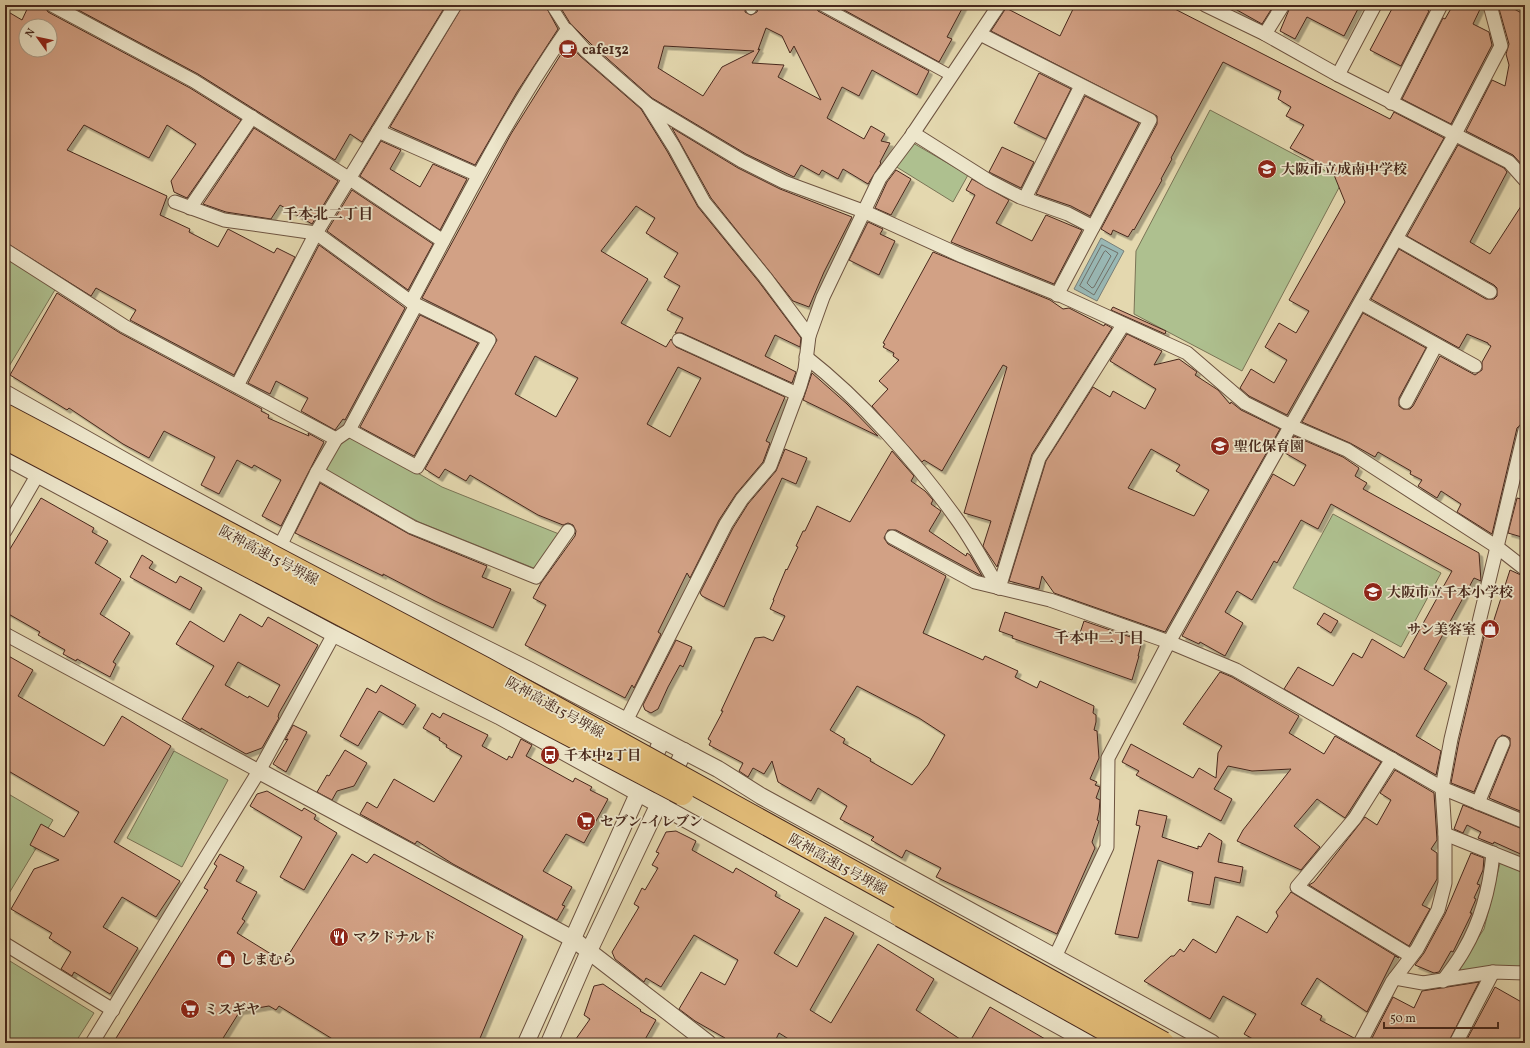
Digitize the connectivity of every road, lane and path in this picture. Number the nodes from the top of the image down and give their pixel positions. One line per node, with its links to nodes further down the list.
1 (52, 5): 19 (street)
2 (455, 5): 20 (street)
3 (551, 5): 11 (street)
4 (821, 5): 15 (street)
5 (999, 5): 12 (street)
6 (1205, 5): 13 (street)
7 (1283, 5): 13 (street)
8 (1375, 5): 14 (street)
9 (1441, 5): 17 (street)
10 (1490, 5): 22 (street)
11 (567, 30): 18 (street); 23 (street)
12 (980, 34): 15 (street); 16 (street)
13 (1265, 34): 14 (street)
14 (1338, 75): 17 (street)
15 (952, 76): 21 (street)
16 (1081, 86): 26 (street); 30 (street)
17 (1391, 103): 22 (street)
18 (647, 104): 29 (street); 40 (street)
19 (252, 117): 24 (street); 28 (street)
20 (378, 131): 23 (street); 24 (street)
21 (914, 133): 26 (street); 29 (street)
22 (1455, 134): 25 (street); 32 (street)
23 (478, 175): 33 (street)
24 (350, 179): 31 (street); 33 (street)
25 (1525, 180)
26 (1025, 198): 30 (street)
27 (175, 202): 28 (street)
28 (190, 208): 31 (street)
29 (863, 211): 36 (street); 40 (street)
30 (1093, 227): 36 (street)
31 (316, 233): 38 (street); 45 (street)
32 (1396, 239): 35 (street); 37 (street)
33 (443, 241): 38 (street)
34 (5, 250): 45 (street)
35 (1490, 292)
36 (1057, 295): 39 (street)
37 (1361, 303): 42 (street); 50 (street)
38 (413, 304): 51 (street); 51 (street)
39 (1123, 325): 50 (street); 64 (street)
40 (809, 336): 43 (street)
41 (679, 340): 47 (street)
42 (1436, 345): 44 (street); 48 (street)
43 (806, 358): 47 (street); 64 (street)
44 (1474, 366)
45 (237, 386): 54 (street)
46 (5, 393): 61 (street)
47 (797, 394): 68 (street)
48 (1406, 402)
49 (5, 415): 98 (highway, 阪神高速15号堺線, bridge)
50 (1292, 426): 62 (street); 67 (street)
51 (349, 430): 54 (street)
52 (1525, 430): 62 (street)
53 (5, 438): 97 (highway, 阪神高速15号堺線, bridge)
54 (336, 439): 56 (street)
55 (5, 457): 57 (street)
56 (317, 472): 58 (street); 61 (street)
57 (38, 474): 59 (street); 66 (street)
58 (568, 531)
59 (5, 532)
60 (892, 537): 64 (street)
61 (280, 546): 68 (street)
62 (1497, 547): 63 (street); 74 (street)
63 (1525, 569)
64 (999, 588): 67 (street)
65 (5, 634): 73 (street)
66 (334, 634): 73 (street); 75 (street)
67 (1169, 642): 72 (street); 86 (street)
68 (626, 721): 69 (street)
69 (662, 740): 71 (street); 75 (street)
70 (1503, 742): 77 (street)
71 (684, 751): 76 (street); 86 (street)
72 (1392, 759): 74 (street); 85 (street)
73 (259, 771): 82 (street); 91 (street)
74 (1442, 788): 77 (street); 79 (street)
75 (638, 794): 76 (street); 82 (street)
76 (658, 804): 84 (street); 96 (street)
77 (1478, 804): 78 (street)
78 (1525, 822)
79 (1445, 834): 80 (street); 85 (street)
80 (1492, 853): 81 (street); 90 (street)
81 (1525, 866)
82 (573, 939): 84 (street); 93 (street)
83 (5, 944): 91 (street)
84 (589, 951): 94 (street); 95 (street)
85 (1411, 956): 89 (street)
86 (1055, 957): 99 (street)
87 (1493, 972): 88 (street); 90 (street); 101 (street)
88 (1525, 973)
89 (1395, 978): 90 (street); 100 (street)
90 (1443, 981)
91 (113, 1010): 92 (street)
92 (92, 1043)
93 (526, 1043)
94 (549, 1043)
95 (708, 1043)
96 (1090, 1043)
97 (1129, 1043)
98 (1163, 1043)
99 (1212, 1043)
100 (1360, 1043)
101 (1456, 1043)

